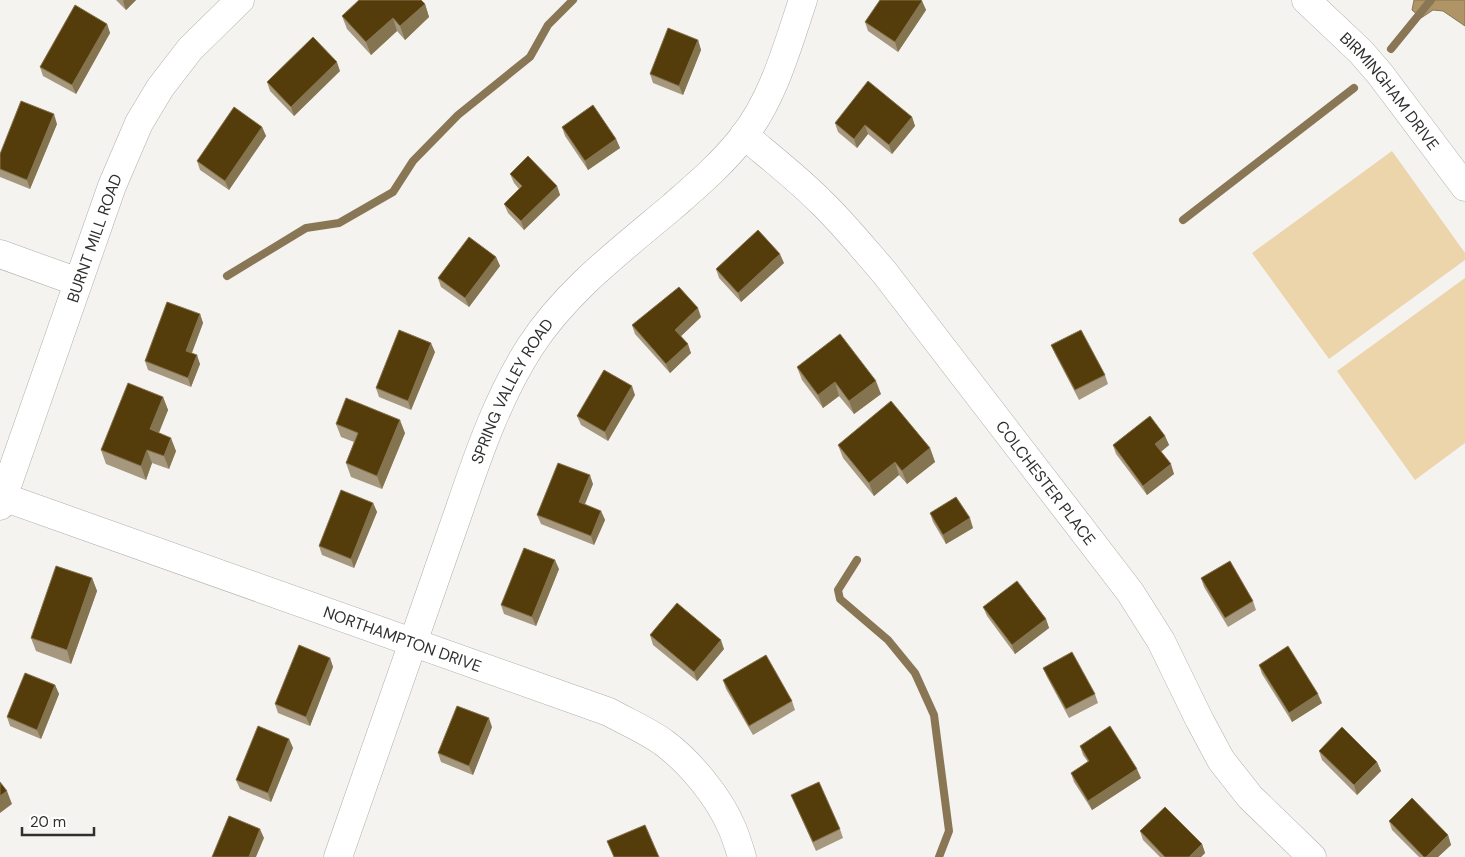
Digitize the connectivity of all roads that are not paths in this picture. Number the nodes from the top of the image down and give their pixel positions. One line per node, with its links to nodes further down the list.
1 (240, 0): 7 (street, BURNT MILL ROAD)
2 (803, 0): 4 (street, SPRING VALLEY ROAD)
3 (1306, 0): 5 (street, BIRMINGHAM DRIVE)
4 (744, 135): 9 (street, SPRING VALLEY ROAD); 12 (street, COLCHESTER PLACE)
5 (1465, 187)
6 (0, 254): 7 (street)
7 (78, 282): 8 (street, BURNT MILL ROAD)
8 (2, 502): 9 (street, NORTHAMPTON DRIVE)
9 (412, 642): 10 (street, SPRING VALLEY ROAD); 11 (street, NORTHAMPTON DRIVE)
10 (338, 857)
11 (742, 857)
12 (1312, 857)

